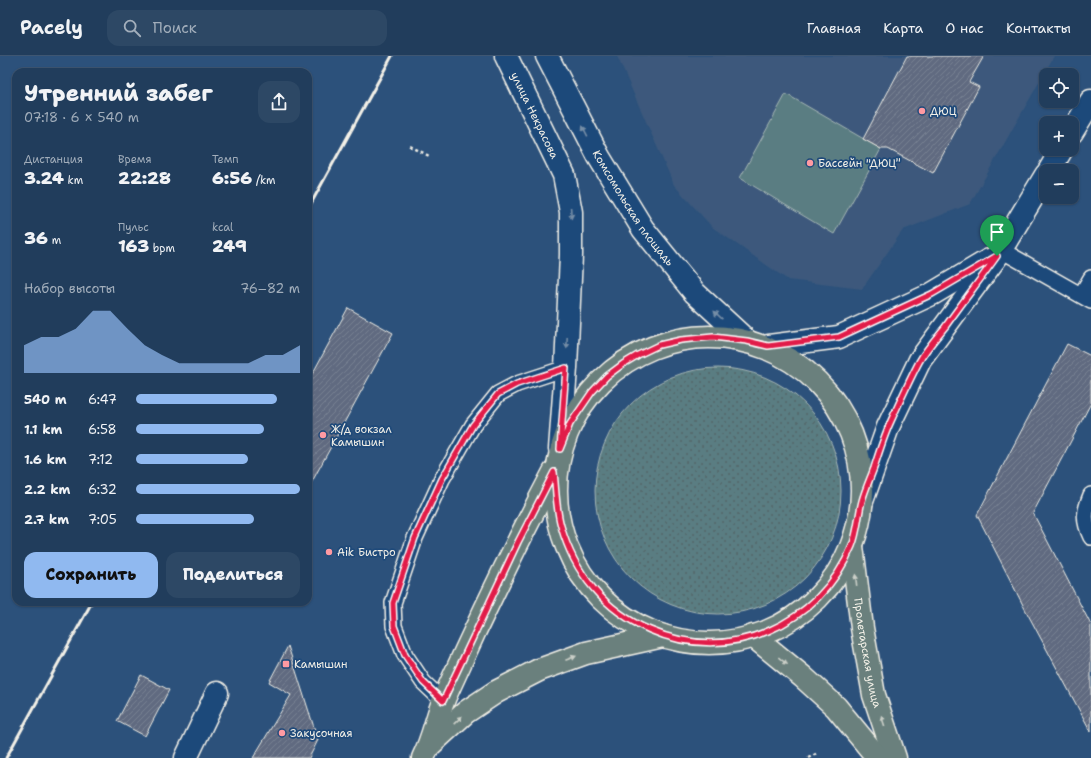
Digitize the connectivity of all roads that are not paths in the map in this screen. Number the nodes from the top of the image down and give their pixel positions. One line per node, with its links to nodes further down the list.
1 (506, 56): 5 (street, улица Некрасова)
2 (547, 56): 10 (street, Комсомольская площадь, one-way to 2)
3 (1091, 101): 4 (street)
4 (1079, 121)
5 (564, 175): 12 (street, Комсомольская площадь, one-way to 12)
6 (1039, 187): 7 (street)
7 (999, 253): 9 (lane); 11 (street); 16 (street)
8 (1091, 278): 9 (lane)
9 (1086, 298)
10 (747, 341): 11 (main road, Комсомольская площадь); 13 (main road, Комсомольская площадь)
11 (768, 346): 16 (main road, Комсомольская площадь)
12 (566, 368): 13 (street, Комсомольская площадь); 22 (lane)
13 (560, 449): 14 (main road, Комсомольская площадь)
14 (554, 472): 19 (main road, Комсомольская площадь); 22 (main road)
15 (1091, 495): 17 (lane)
16 (862, 501): 18 (main road, Комсомольская площадь)
17 (1091, 537)
18 (852, 546): 20 (main road, Комсомольская площадь); 26 (main road, Пролетарская улица, one-way to 18)
19 (663, 636): 20 (main road, Комсомольская площадь); 23 (main road, one-way to 19)
20 (753, 636): 25 (main road, one-way to 25)
21 (217, 693): 24 (street)
22 (443, 701): 23 (main road)
23 (426, 752)
24 (186, 758)
25 (878, 758)
26 (895, 758)

